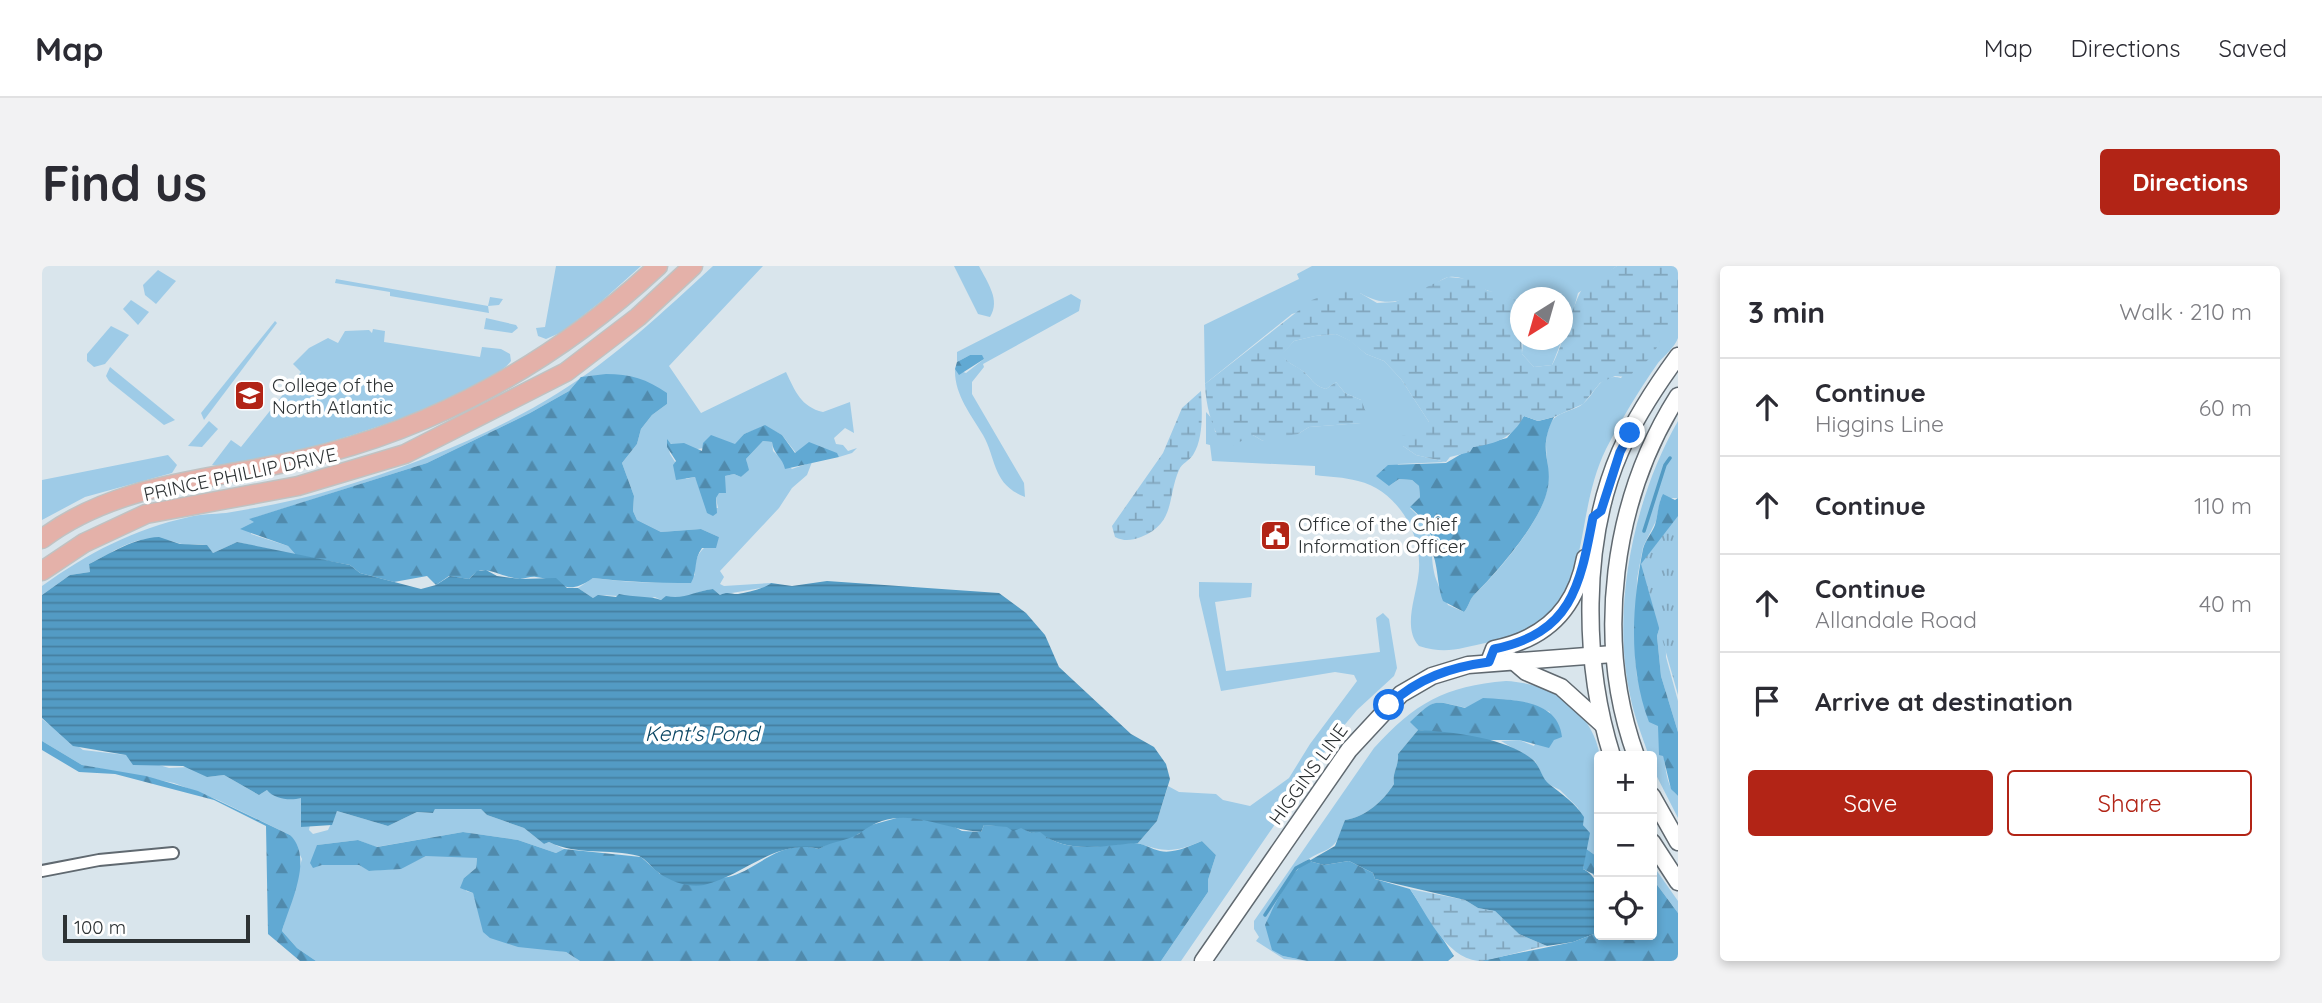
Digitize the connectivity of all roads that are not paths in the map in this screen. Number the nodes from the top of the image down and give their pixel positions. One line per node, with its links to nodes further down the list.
1 (658, 266): 6 (main road, PRINCE PHILLIP DRIVE)
2 (693, 266): 8 (main road, PRINCE PHILLIP DRIVE)
3 (1678, 356): 5 (main road)
4 (1678, 396): 9 (main road)
5 (1601, 511): 10 (main road); 12 (main road)
6 (50, 529): 7 (main road, PRINCE PHILLIP DRIVE)
7 (42, 539)
8 (42, 571)
9 (1613, 654): 10 (main road, HIGGINS LINE); 15 (main road)
10 (1591, 656): 11 (main road, HIGGINS LINE); 13 (main road)
11 (1512, 660): 12 (main road, HIGGINS LINE); 13 (main road)
12 (1489, 662): 22 (main road, HIGGINS LINE)
13 (1602, 724): 14 (main road)
14 (1610, 751)
15 (1635, 751)
16 (1657, 805): 17 (main road)
17 (1678, 842)
18 (1657, 850): 21 (main road)
19 (173, 853): 20 (street)
20 (42, 871)
21 (1678, 882)
22 (1203, 961)

